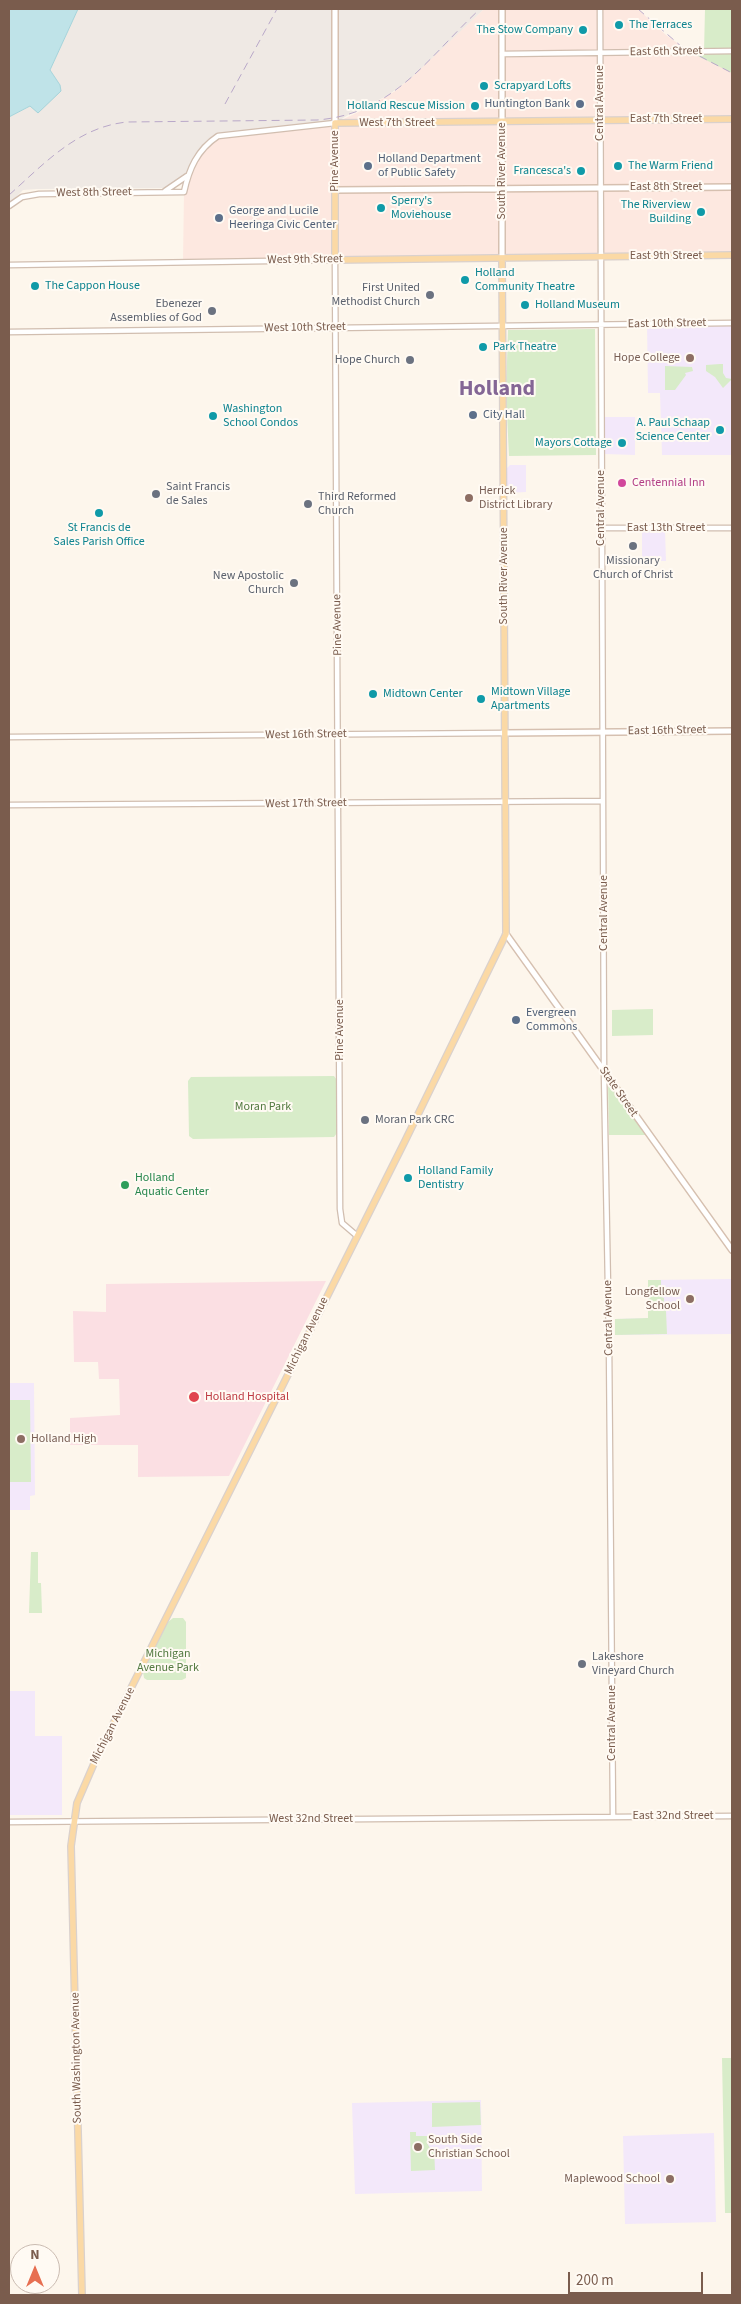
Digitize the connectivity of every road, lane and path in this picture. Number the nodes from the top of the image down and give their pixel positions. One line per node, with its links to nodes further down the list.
1 (335, 9): 10 (main road, Pine Avenue)
2 (502, 9): 6 (main road, South River Avenue)
3 (600, 9): 5 (street, Central Avenue)
4 (732, 51): 5 (street, East 6th Street)
5 (600, 53): 6 (street, East 6th Street); 8 (street, Central Avenue)
6 (502, 54): 9 (main road, South River Avenue)
7 (732, 119): 8 (main road, East 7th Street)
8 (600, 120): 9 (main road, West 7th Street); 13 (street, Central Avenue)
9 (502, 122): 10 (main road, West 7th Street); 14 (main road, South River Avenue)
10 (335, 123): 11 (street, West 7th Street); 15 (main road, Pine Avenue)
11 (187, 176): 16 (street, West 7th Street); 17 (street, West 7th Street)
12 (732, 187): 13 (main road, East 8th Street)
13 (600, 188): 14 (main road); 20 (street, Central Avenue)
14 (502, 189): 15 (main road); 21 (main road, South River Avenue)
15 (335, 190): 22 (main road, Pine Avenue)
16 (162, 192): 17 (street, West 8th Street); 18 (street, West 8th Street)
17 (184, 192)
18 (9, 206)
19 (732, 255): 20 (main road, East 9th Street)
20 (601, 256): 21 (main road, West 9th Street); 25 (street, Central Avenue)
21 (502, 258): 22 (main road, West 9th Street); 26 (main road, South River Avenue)
22 (335, 260): 23 (street, West 9th Street); 27 (street, Pine Avenue)
23 (9, 265)
24 (732, 323): 25 (street, East 10th Street)
25 (601, 324): 26 (street, West 10th Street); 29 (street, Central Avenue)
26 (503, 326): 27 (street, West 10th Street); 33 (main road, South River Avenue)
27 (336, 327): 28 (street, West 10th Street); 34 (street, Pine Avenue)
28 (9, 332)
29 (601, 528): 30 (street, East 13th Street); 32 (street, Central Avenue)
30 (732, 528)
31 (732, 731): 32 (main road, East 16th Street)
32 (602, 732): 33 (main road, West 16th Street); 36 (street, Central Avenue)
33 (504, 733): 34 (street, West 16th Street); 37 (main road, South River Avenue)
34 (338, 734): 35 (street, West 16th Street); 38 (street, Pine Avenue)
35 (9, 737)
36 (603, 801): 37 (street, West 17th Street); 41 (street, Central Avenue)
37 (505, 802): 38 (street, West 17th Street); 40 (main road, South River Avenue)
38 (339, 803): 39 (street, West 17th Street); 42 (street, Pine Avenue)
39 (9, 805)
40 (506, 934): 41 (main road, State Street); 42 (main road, Michigan Avenue)
41 (604, 1072): 43 (main road, State Street); 44 (street, Central Avenue)
42 (356, 1235): 46 (main road, Michigan Avenue)
43 (732, 1250)
44 (613, 1816): 45 (street, East 32nd Street); 46 (street, West 32nd Street)
45 (732, 1816)
46 (73, 1821): 47 (street, West 32nd Street); 48 (main road, South Washington Avenue)
47 (9, 1822)
48 (82, 2295)

